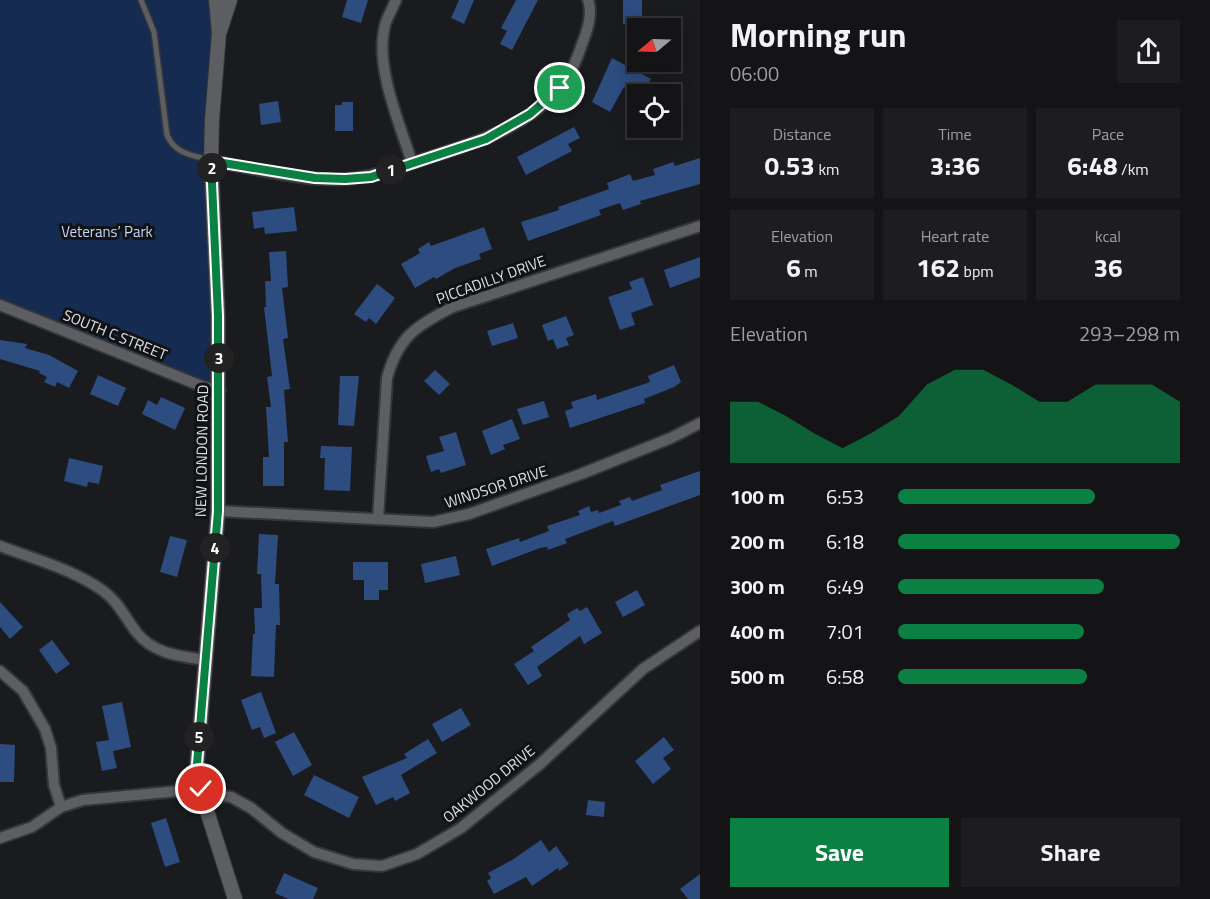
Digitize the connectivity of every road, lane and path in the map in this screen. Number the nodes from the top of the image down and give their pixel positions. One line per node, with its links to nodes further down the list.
1 (141, 0): 7 (lane)
2 (216, 0): 6 (street, NEW LONDON ROAD)
3 (230, 0): 6 (street, NEW LONDON ROAD)
4 (396, 0): 8 (street)
5 (588, 0): 8 (street)
6 (219, 33): 7 (street, NEW LONDON ROAD)
7 (211, 161): 8 (street); 11 (street, NEW LONDON ROAD)
8 (412, 163)
9 (700, 226): 14 (street, PICCADILLY DRIVE)
10 (0, 305): 11 (street, SOUTH C STREET)
11 (219, 390): 13 (street, NEW LONDON ROAD)
12 (700, 423): 14 (street, WINDSOR DRIVE)
13 (218, 511): 14 (street, WINDSOR DRIVE); 17 (street, NEW LONDON ROAD)
14 (378, 518)
15 (0, 546): 17 (street)
16 (700, 631): 19 (street, OAKWOOD DRIVE)
17 (205, 660): 19 (street, NEW LONDON ROAD)
18 (0, 671): 20 (street)
19 (201, 789): 20 (street, OAKWOOD DRIVE); 22 (street, NEW LONDON ROAD)
20 (61, 807): 21 (street, OAKWOOD DRIVE)
21 (0, 838)
22 (235, 899)

